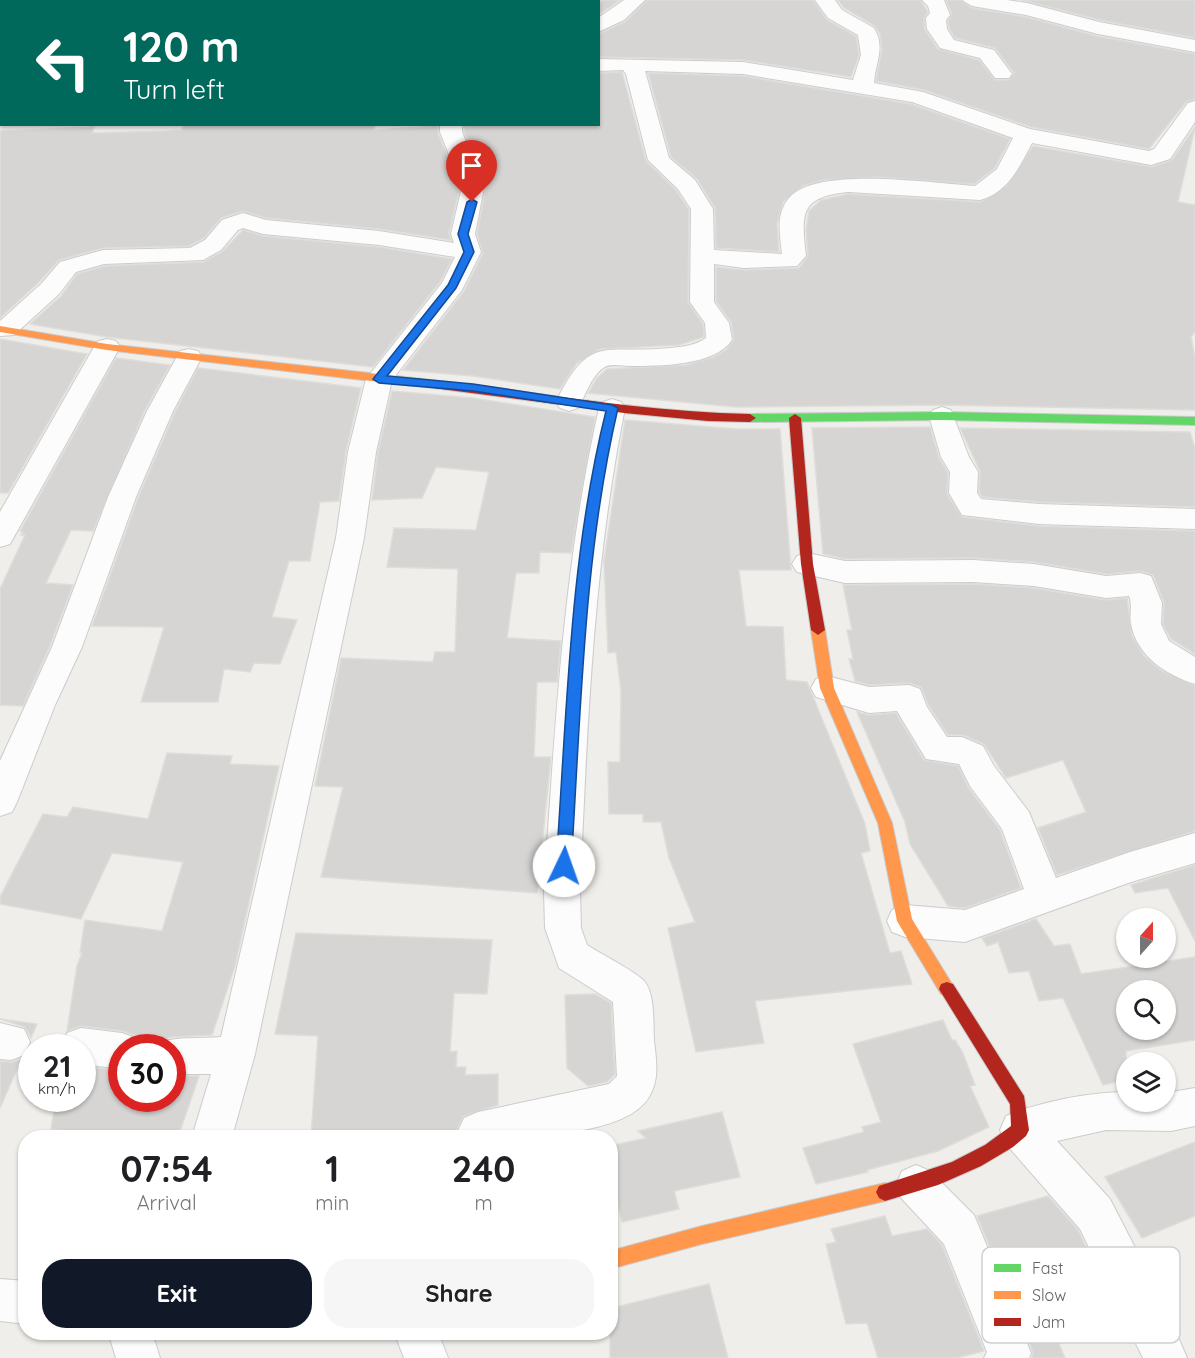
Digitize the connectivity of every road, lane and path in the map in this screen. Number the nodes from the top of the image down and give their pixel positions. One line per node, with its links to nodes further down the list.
1 (635, 0): 6 (street)
2 (825, 0): 11 (street)
3 (932, 0): 10 (street)
4 (972, 0): 5 (street)
5 (1048, 7): 7 (street)
6 (600, 25)
7 (1195, 46)
8 (628, 64): 9 (street); 11 (street); 16 (street)
9 (600, 65)
10 (1002, 74)
11 (863, 88): 14 (street)
12 (1195, 107): 14 (street)
13 (451, 126): 15 (street)
14 (1025, 135): 16 (street)
15 (469, 252): 17 (street); 20 (street)
16 (704, 255): 21 (street)
17 (2, 330): 18 (street)
18 (107, 347): 19 (street); 27 (street)
19 (189, 357): 20 (street); 31 (street)
20 (379, 379): 21 (street); 35 (street)
21 (569, 402): 22 (street)
22 (612, 408): 24 (street); 39 (street)
23 (942, 416): 24 (street); 25 (street); 26 (street)
24 (795, 418): 28 (street)
25 (1195, 421)
26 (1195, 519)
27 (0, 537)
28 (807, 564): 29 (street); 30 (street)
29 (1195, 672)
30 (827, 688): 33 (street); 34 (street)
31 (0, 802)
32 (1195, 848): 33 (street)
33 (1045, 897): 34 (street)
34 (905, 921): 40 (street)
35 (236, 1054): 36 (street); 38 (street)
36 (186, 1057)
37 (1195, 1107): 40 (street)
38 (214, 1130)
39 (487, 1130)
40 (1020, 1130): 41 (street); 42 (street)
41 (916, 1185): 43 (street); 44 (street)
42 (1112, 1247)
43 (618, 1258)
44 (982, 1287)
45 (0, 1300): 46 (street)
46 (18, 1302)
47 (132, 1340): 51 (street)
48 (419, 1340): 52 (street)
49 (1005, 1343): 53 (street)
50 (1159, 1343): 54 (street)
51 (138, 1358)
52 (426, 1358)
53 (1006, 1358)
54 (1165, 1358)

